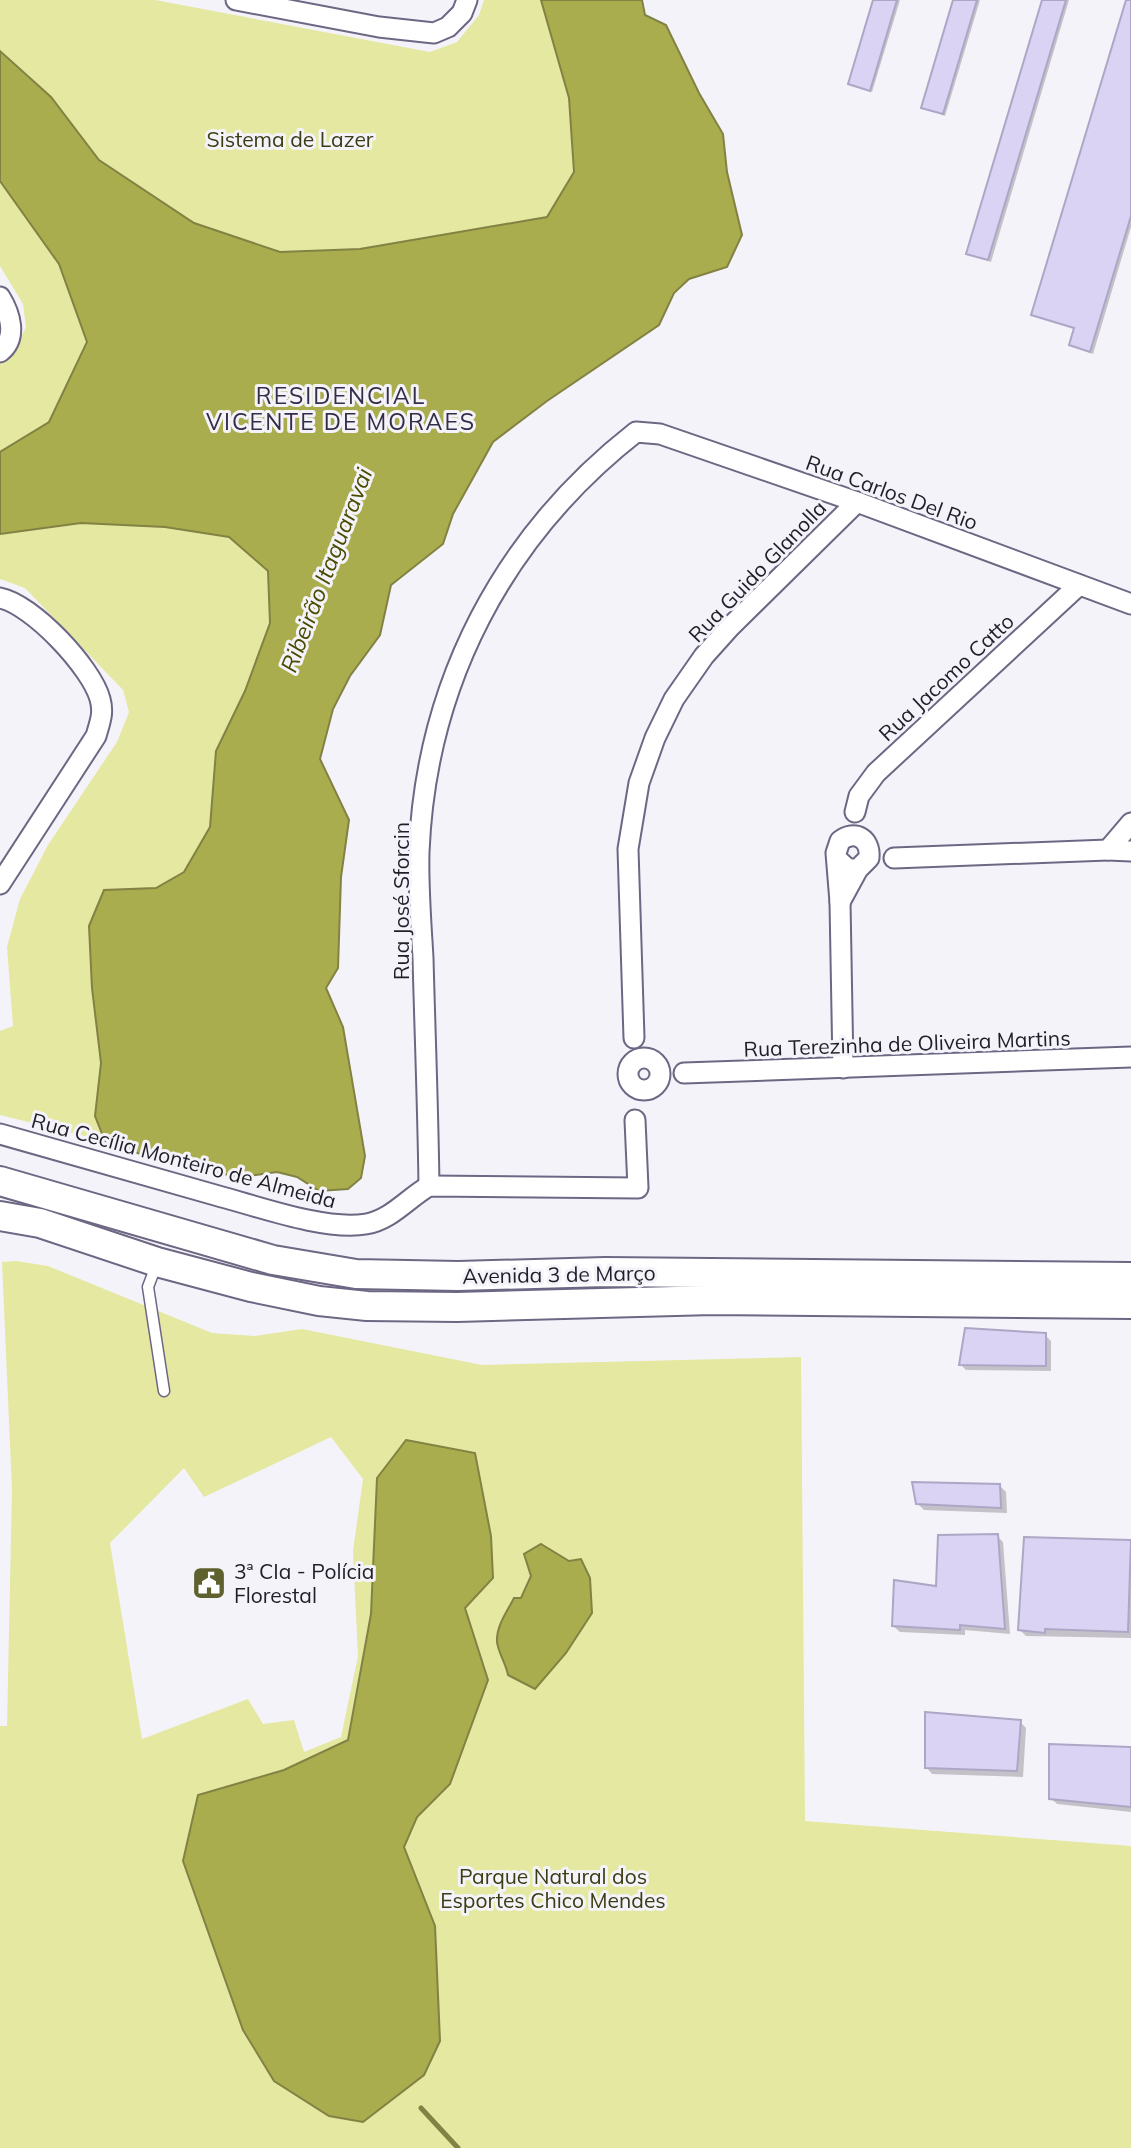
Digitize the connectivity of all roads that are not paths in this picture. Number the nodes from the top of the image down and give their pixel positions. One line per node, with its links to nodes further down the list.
1 (236, 0): 2 (street)
2 (467, 0)
3 (0, 297): 4 (street)
4 (0, 352)
5 (636, 432): 6 (street, Rua Carlos Del Rio); 28 (street, Rua José Sforcin)
6 (857, 502): 7 (street, Rua Carlos Del Rio); 18 (street, Rua Guido Glanolla)
7 (1079, 585): 9 (street, Rua Carlos Del Rio); 10 (street, Rua Jacomo Catto)
8 (0, 598): 16 (street)
9 (1131, 604)
10 (855, 812): 12 (street, Rua Jacomo Catto); 15 (street)
11 (1131, 823): 13 (street)
12 (838, 850): 15 (street); 15 (street); 17 (street)
13 (1108, 850): 14 (street); 15 (street)
14 (1131, 851)
15 (864, 856): 17 (street)
16 (0, 884)
17 (840, 902): 21 (street)
18 (634, 1038): 20 (street); 23 (street, Rua Guido Glanolla)
19 (1131, 1057): 21 (street, Rua Terezinha de Oliveira Martins)
20 (653, 1062): 22 (street, Rua Terezinha de Oliveira Martins); 23 (street); 24 (street)
21 (843, 1068): 22 (street, Rua Terezinha de Oliveira Martins)
22 (684, 1073): 24 (street, Rua Terezinha de Oliveira Martins)
23 (630, 1075): 24 (street); 25 (street, Rua Guido Glanolla)
24 (654, 1087): 25 (street, Rua Guido Glanolla)
25 (635, 1120): 28 (street, Rua Guido Glanolla)
26 (0, 1134): 28 (street, Rua Cecília Monteiro de Almeida)
27 (0, 1181): 31 (main road, Avenida 3 de Março)
28 (429, 1186)
29 (0, 1216): 30 (main road, Avenida 3 de Março)
30 (157, 1262): 32 (main road, Avenida 3 de Março); 33 (lane)
31 (1131, 1277)
32 (1131, 1304)
33 (164, 1391)

